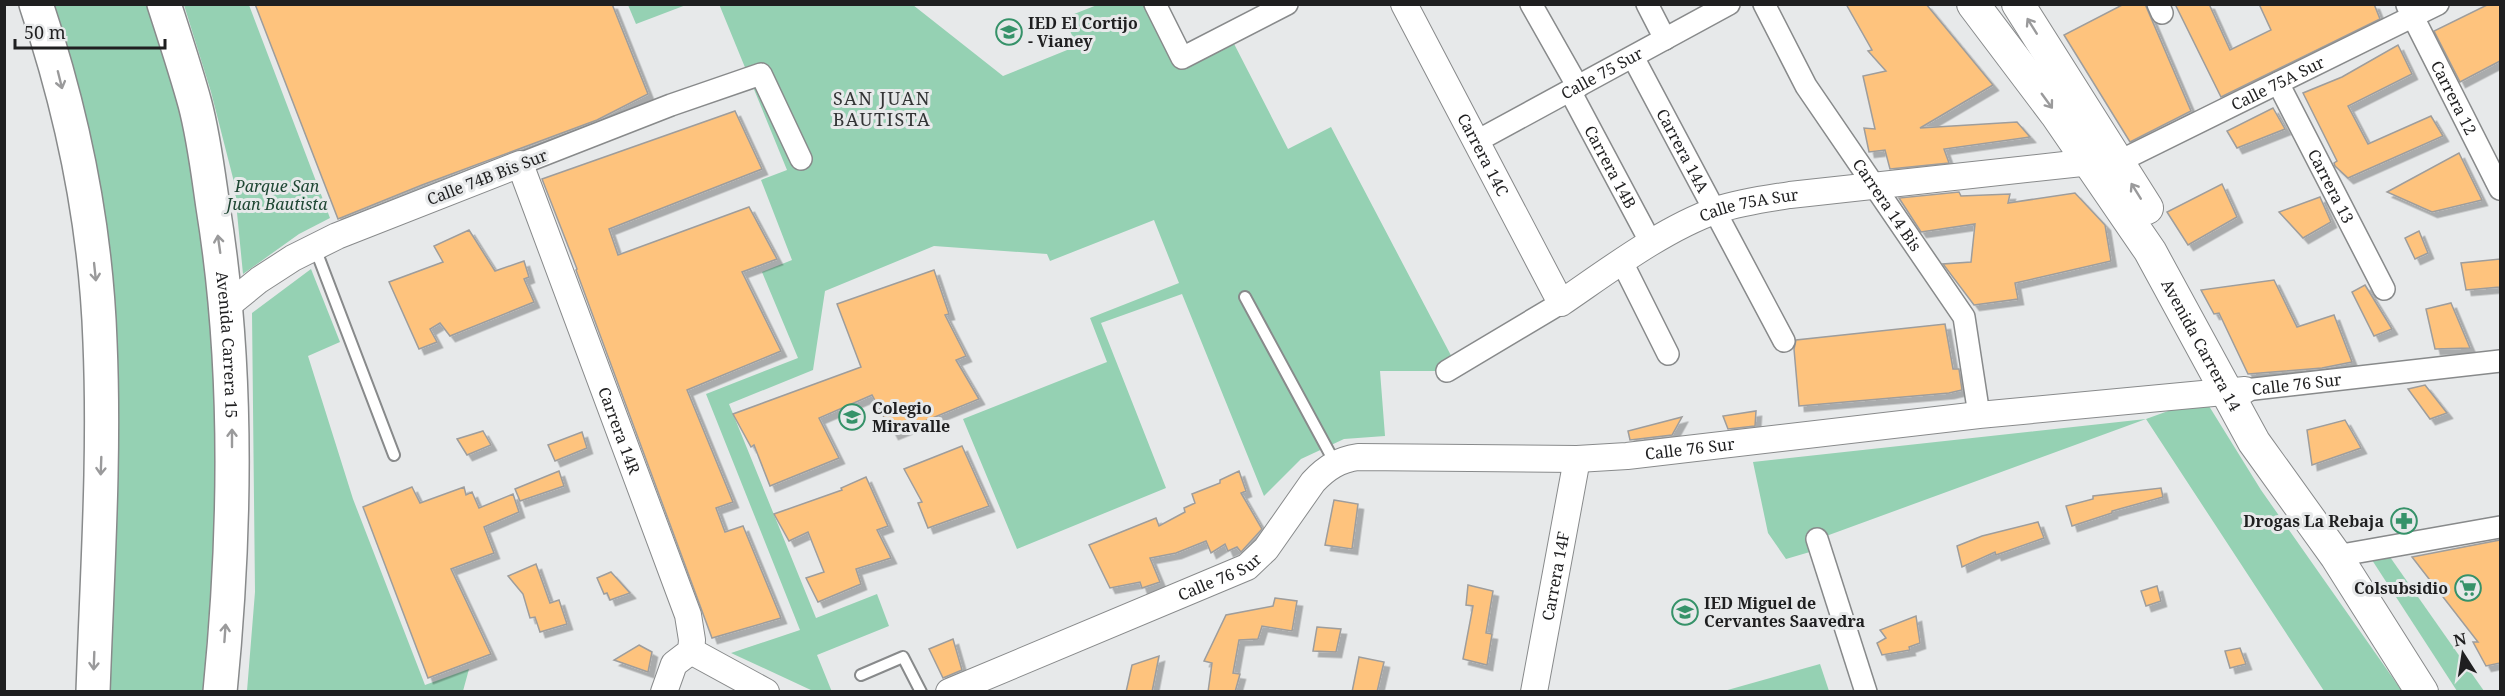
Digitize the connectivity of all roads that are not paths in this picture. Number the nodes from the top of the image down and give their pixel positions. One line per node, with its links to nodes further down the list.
1 (36, 4): 46 (highway, one-way to 46)
2 (164, 4): 31 (highway, Avenida Carrera 15, one-way to 2)
3 (1155, 4): 12 (street)
4 (1404, 4): 18 (street, Carrera 14C)
5 (1531, 4): 17 (street, Carrera 14B)
6 (1647, 4): 14 (street)
7 (1729, 4): 14 (street, Calle 75 Sur)
8 (1764, 4): 22 (street, Carrera 14 Bis)
9 (1973, 4): 20 (main road, Avenida Carrera 14, one-way to 20)
10 (2018, 4): 20 (main road, Avenida Carrera 14, one-way to 10)
11 (2438, 4): 13 (street, Calle 75A Sur)
12 (1278, 6)
13 (2410, 11): 16 (street, Calle 75A Sur); 23 (street, Carrera 12)
14 (1665, 39): 15 (street, Calle 75 Sur)
15 (1634, 57): 17 (street, Calle 75 Sur); 24 (street, Carrera 14A)
16 (2278, 83): 20 (street, Calle 75A Sur); 28 (street, Carrera 13)
17 (1574, 89): 18 (street, Calle 75 Sur); 25 (street, Carrera 14B)
18 (1477, 141): 30 (street, Carrera 14C)
19 (801, 159): 21 (street, Calle 74B Bis Sur)
20 (2104, 162): 22 (street, Calle 75A Sur); 36 (main road, Avenida Carrera 14)
21 (520, 164): 26 (street, Calle 74B Bis Sur); 44 (street, Carrera 14R)
22 (1876, 186): 24 (street, Calle 75A Sur); 37 (street, Carrera 14 Bis)
23 (2500, 189)
24 (1715, 211): 25 (street, Calle 75A Sur); 32 (street, Carrera 14A)
25 (1650, 243): 27 (street, Calle 75A Sur)
26 (315, 247): 31 (street, Calle 74B Bis Sur); 38 (lane)
27 (1622, 262): 30 (street, Calle 75A Sur); 33 (street)
28 (2384, 289)
29 (1245, 297): 40 (lane)
30 (1562, 303): 35 (street, Calle 75A Sur)
31 (227, 306): 47 (highway, Avenida Carrera 15, one-way to 31)
32 (1784, 341)
33 (1668, 354)
34 (2500, 361): 36 (street, Calle 76 Sur)
35 (1447, 370)
36 (2235, 390): 37 (street, Calle 76 Sur); 43 (main road, Avenida Carrera 14)
37 (1979, 415): 39 (street, Calle 76 Sur)
38 (394, 455)
39 (1577, 459): 40 (street, Calle 76 Sur); 52 (street, Carrera 14F)
40 (1335, 463): 51 (street, Calle 76 Sur)
41 (2500, 526): 43 (street)
42 (1817, 539): 53 (street)
43 (2344, 555): 54 (main road, Avenida Carrera 14); 55 (main road, Avenida Carrera 14)
44 (691, 651): 48 (street); 49 (street)
45 (861, 675): 50 (lane)
46 (93, 692)
47 (220, 692)
48 (663, 692)
49 (766, 692)
50 (921, 692)
51 (949, 692)
52 (1534, 692)
53 (1866, 692)
54 (2422, 692)
55 (2443, 692)

